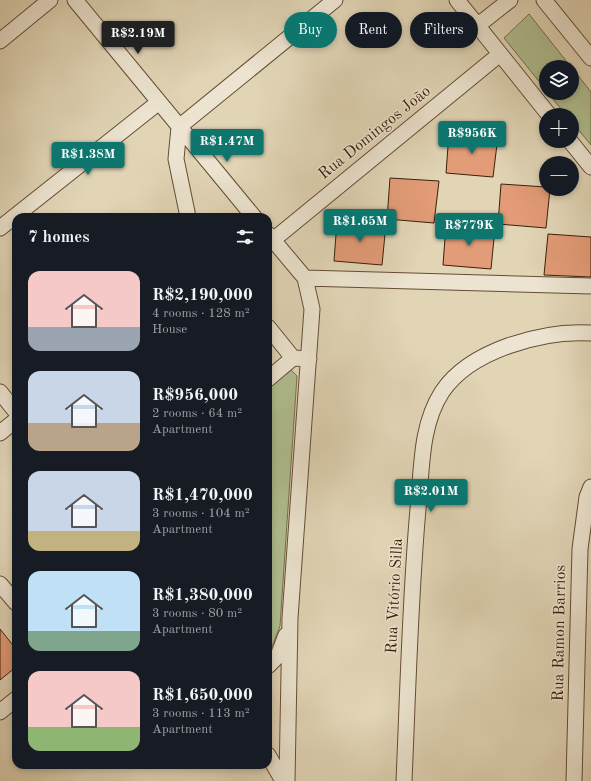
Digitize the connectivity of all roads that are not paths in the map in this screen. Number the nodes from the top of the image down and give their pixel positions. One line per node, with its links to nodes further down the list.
1 (50, 0): 10 (street)
2 (75, 0): 13 (street)
3 (335, 0): 15 (street)
4 (457, 0): 7 (street)
5 (510, 0): 8 (street)
6 (544, 0): 12 (street)
7 (466, 12)
8 (478, 25)
9 (478, 27): 11 (street)
10 (0, 41)
11 (500, 54): 14 (street); 23 (street, Rua Domingos João)
12 (591, 58)
13 (160, 102): 15 (street); 18 (street)
14 (543, 108)
15 (179, 126): 19 (street); 20 (street)
16 (576, 148): 17 (street)
17 (591, 167)
18 (19, 213)
19 (187, 213)
20 (251, 213)
21 (12, 219): 22 (street)
22 (0, 228)
23 (272, 236)
24 (272, 238): 25 (street)
25 (304, 278): 26 (street); 30 (street)
26 (591, 286)
27 (272, 332): 29 (street)
28 (591, 333): 44 (street, Rua Vitório Silla)
29 (294, 358): 30 (street); 31 (street)
30 (309, 359): 37 (street)
31 (272, 375)
32 (9, 406): 33 (street)
33 (0, 433)
34 (591, 487): 45 (street, Rua Ramon Barrios)
35 (0, 584): 36 (street)
36 (12, 598)
37 (290, 618): 38 (street); 43 (street)
38 (272, 662)
39 (12, 702): 40 (street)
40 (0, 712)
41 (272, 762): 42 (street)
42 (283, 781)
43 (287, 781)
44 (404, 781)
45 (574, 781)

